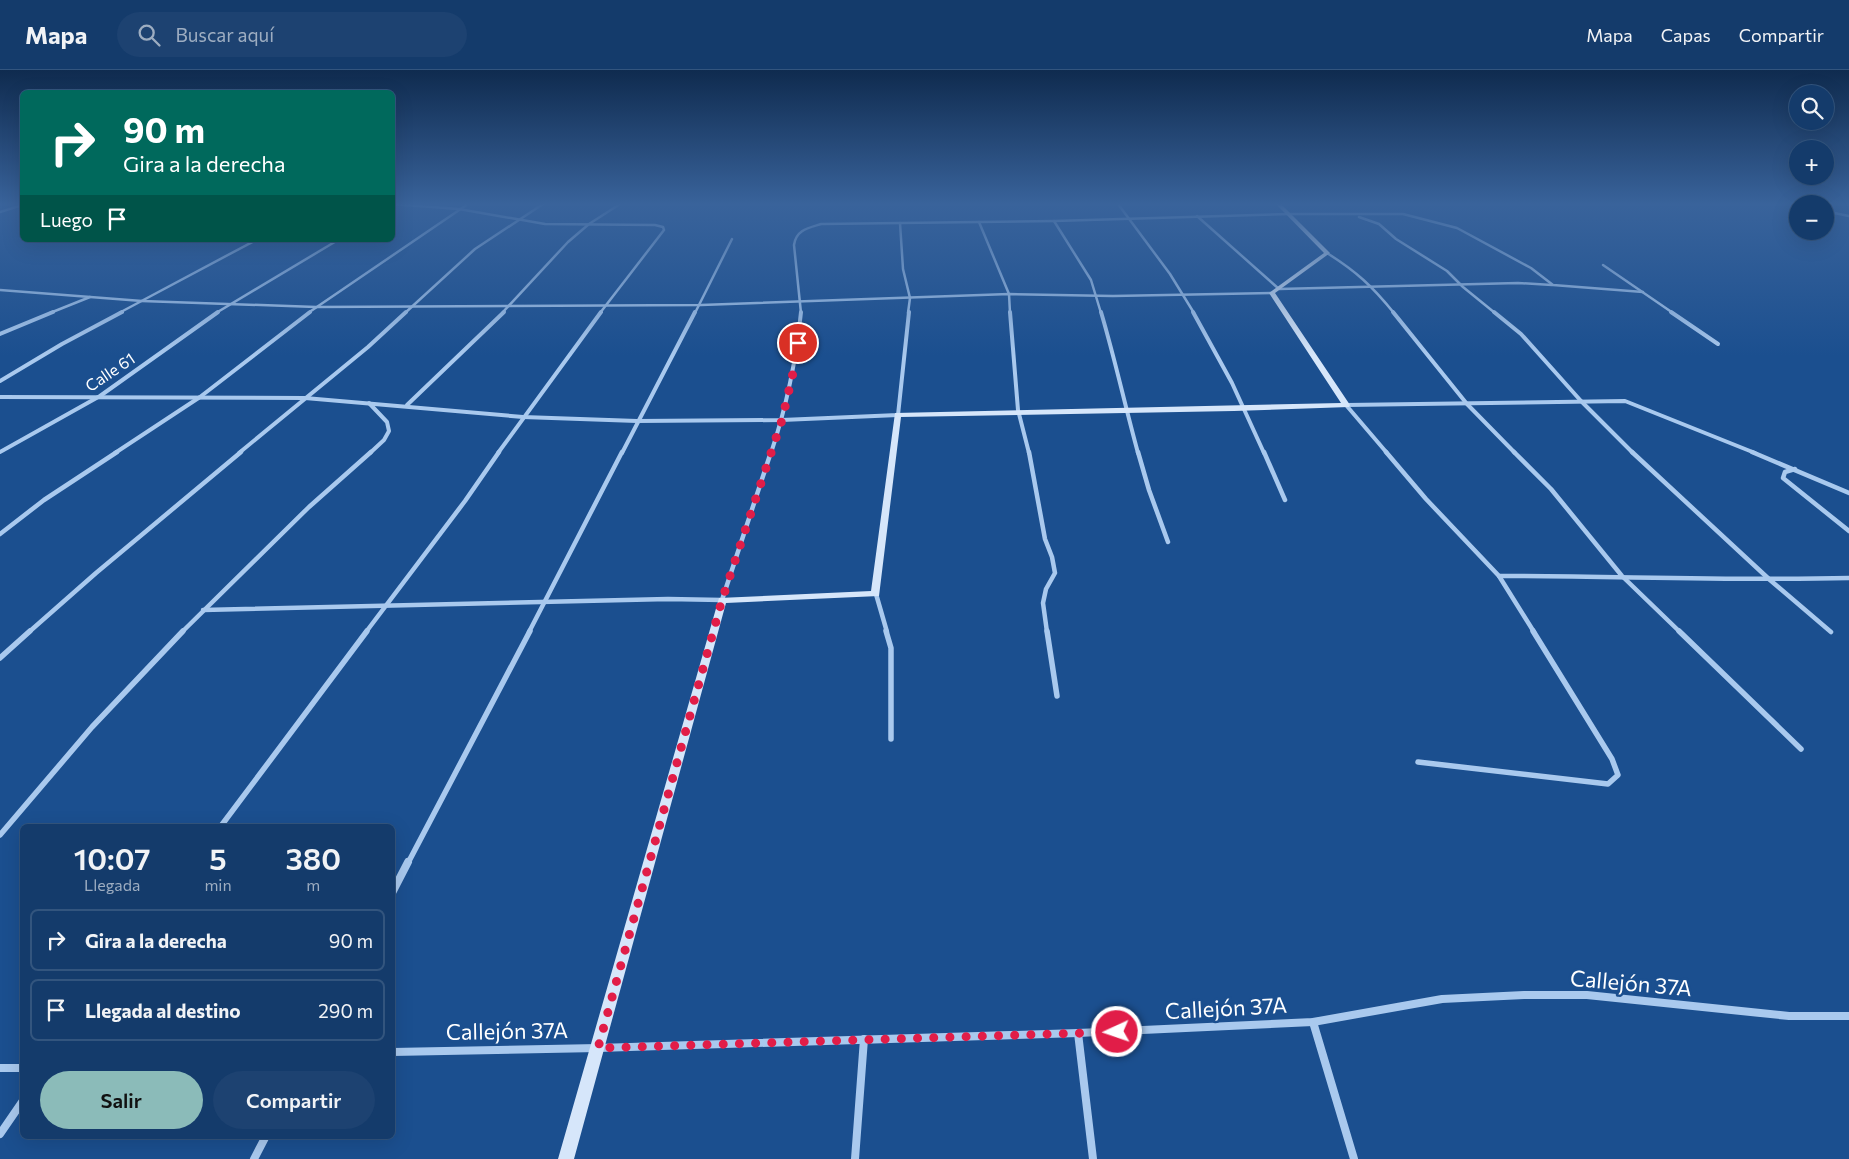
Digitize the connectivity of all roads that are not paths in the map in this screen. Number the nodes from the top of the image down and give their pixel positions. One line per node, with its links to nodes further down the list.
1 (228, 255): 31 (street)
2 (313, 255): 33 (street, Calle 61)
3 (393, 255): 38 (street)
4 (469, 255): 34 (street)
5 (556, 255): 36 (street)
6 (645, 255): 37 (street)
7 (724, 255): 35 (street)
8 (795, 255): 32 (street)
9 (901, 255): 30 (street)
10 (992, 255): 25 (street)
11 (1075, 255): 29 (street)
12 (1159, 255): 27 (street)
13 (1241, 255): 22 (street)
14 (1325, 255): 22 (street)
15 (1330, 255): 21 (street)
16 (1421, 255): 19 (street)
17 (1507, 255): 20 (street)
18 (1603, 265): 24 (street)
19 (1461, 285): 20 (street); 21 (street); 46 (street)
20 (1553, 285): 24 (street)
21 (1374, 288): 22 (street); 48 (street)
22 (1279, 289): 26 (street)
23 (0, 292): 28 (street)
24 (1643, 292): 40 (street)
25 (1009, 294): 29 (street); 30 (street); 51 (street)
26 (1272, 294): 27 (street); 49 (street)
27 (1185, 295): 29 (street); 53 (street)
28 (93, 296): 31 (street); 39 (street)
29 (1095, 296): 52 (street)
30 (910, 298): 32 (street); 54 (street)
31 (142, 301): 33 (street); 41 (street)
32 (801, 303): 35 (street); 56 (street)
33 (229, 304): 38 (street); 42 (street, Calle 61)
34 (413, 305): 36 (street); 38 (street); 45 (street)
35 (701, 305): 37 (street); 57 (street)
36 (510, 306): 37 (street); 50 (street)
37 (605, 306): 55 (street)
38 (316, 307): 44 (street)
39 (0, 334)
40 (1718, 344)
41 (0, 382)
42 (100, 396): 43 (street); 44 (street); 58 (street, Calle 61)
43 (0, 397)
44 (200, 397): 45 (street); 63 (street)
45 (305, 398): 47 (street); 75 (street)
46 (1581, 401): 48 (street); 59 (street); 68 (street)
47 (369, 402): 50 (street); 73 (street)
48 (1467, 404): 49 (street); 66 (street)
49 (1346, 405): 53 (street); 65 (street)
50 (407, 406): 55 (street)
51 (1018, 410): 52 (street); 54 (street); 76 (street)
52 (1126, 410): 53 (street); 64 (street)
53 (1245, 410): 61 (street)
54 (898, 415): 56 (street); 69 (street)
55 (524, 417): 57 (street); 72 (street)
56 (782, 420): 57 (street); 70 (street)
57 (638, 421): 71 (street)
58 (0, 452)
59 (1795, 469): 60 (street); 62 (street)
60 (1849, 494)
61 (1285, 500)
62 (1849, 530)
63 (0, 534)
64 (1168, 542)
65 (1499, 576): 66 (street); 79 (street)
66 (1622, 576): 68 (street); 78 (street)
67 (1849, 578): 68 (street)
68 (1770, 580): 74 (street)
69 (876, 594): 70 (street); 77 (street)
70 (722, 600): 71 (street); 87 (street)
71 (546, 601): 72 (street); 82 (street)
72 (388, 604): 73 (street); 80 (street)
73 (204, 610): 81 (street)
74 (1832, 632)
75 (0, 658)
76 (1057, 696)
77 (891, 740)
78 (1800, 749)
79 (1418, 762)
80 (223, 824)
81 (0, 835)
82 (395, 887)
83 (1849, 1016): 84 (street, Callejón 37A)
84 (1313, 1022): 85 (street, Callejón 37A); 98 (street)
85 (1078, 1033): 86 (street, Callejón 37A); 97 (street)
86 (864, 1039): 87 (street, Callejón 37A); 96 (street)
87 (598, 1048): 88 (street, Callejón 37A); 95 (street)
88 (395, 1052)
89 (0, 1068): 90 (street)
90 (20, 1068)
91 (20, 1105): 92 (street)
92 (0, 1134)
93 (264, 1139): 94 (street)
94 (254, 1159)
95 (566, 1159)
96 (854, 1159)
97 (1093, 1159)
98 (1354, 1159)

